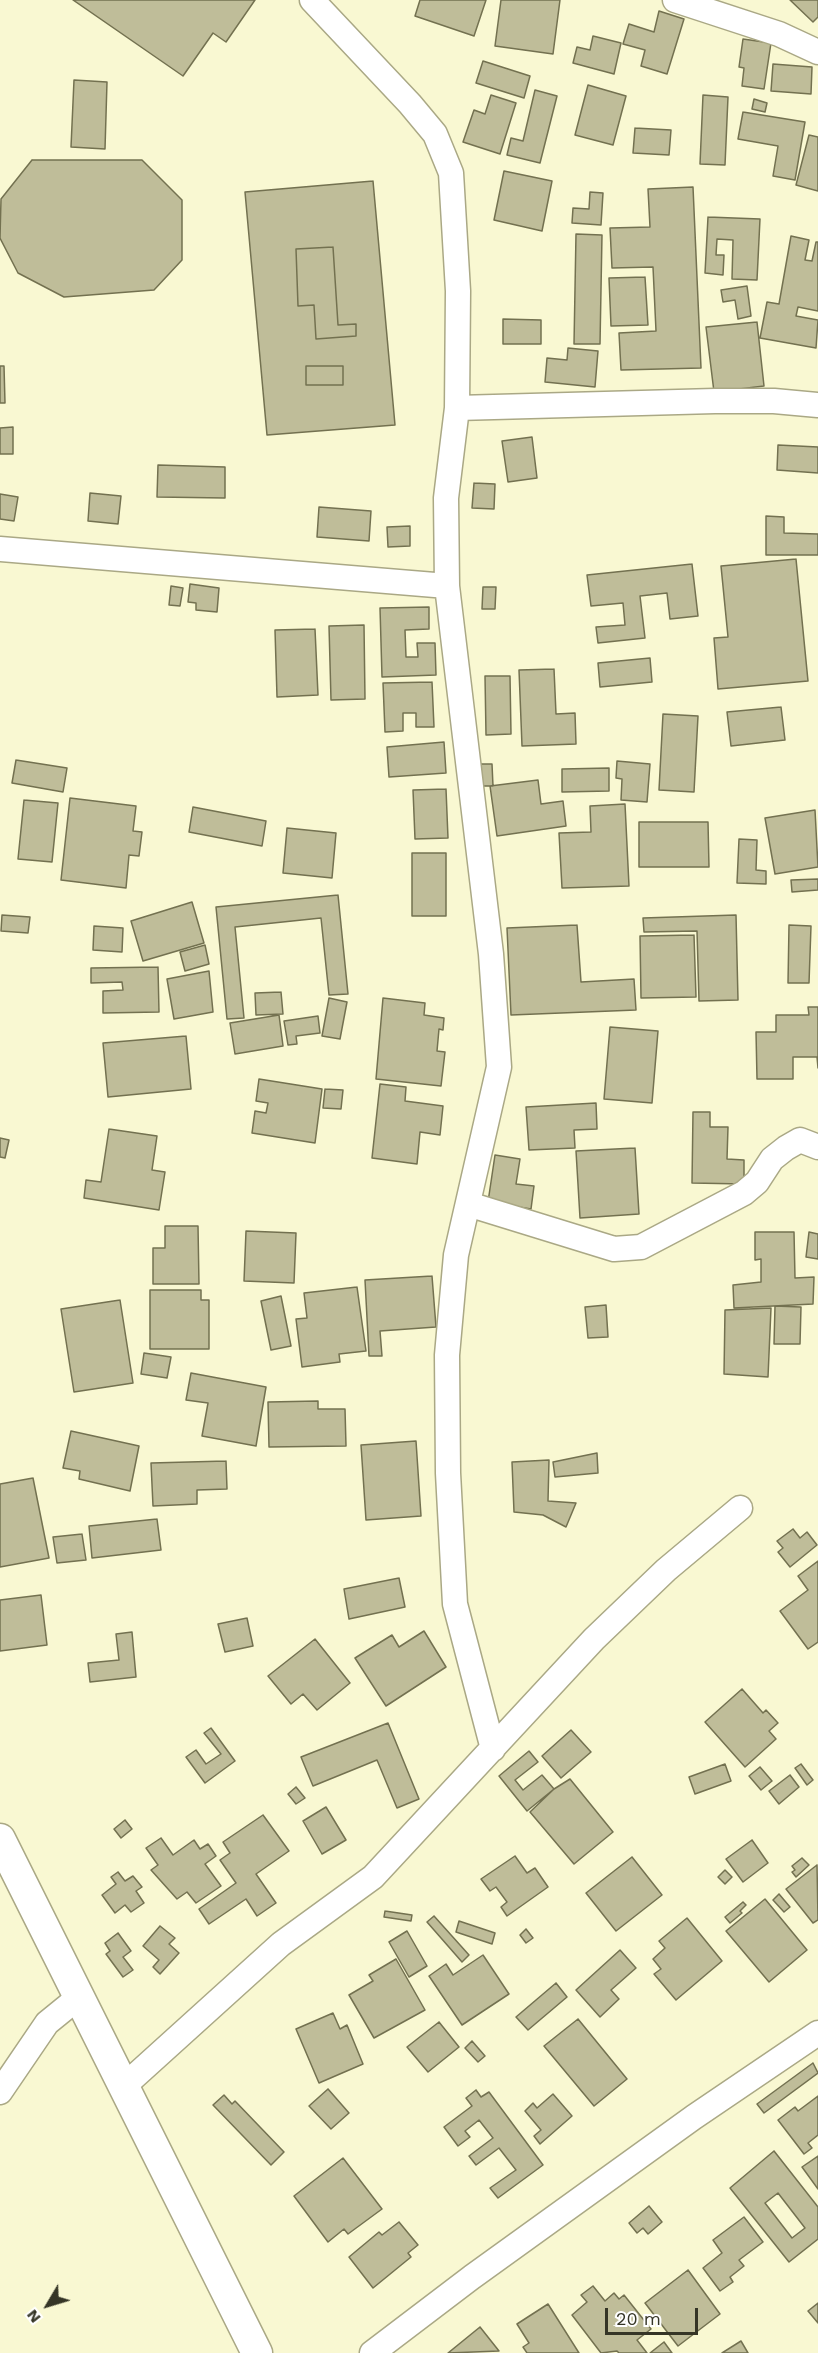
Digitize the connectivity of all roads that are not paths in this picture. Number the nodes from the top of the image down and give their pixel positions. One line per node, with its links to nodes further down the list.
1 (675, 0): 3 (street)
2 (327, 5): 5 (street)
3 (818, 52)
4 (815, 398): 5 (street)
5 (457, 408): 7 (street)
6 (0, 549): 7 (street)
7 (447, 586): 9 (street)
8 (818, 1147): 9 (street)
9 (468, 1204): 11 (street)
10 (740, 1508): 11 (street)
11 (493, 1749): 15 (street)
12 (0, 1839): 13 (street)
13 (79, 1997): 15 (street); 16 (street)
14 (818, 2033): 18 (street)
15 (124, 2086): 17 (street)
16 (0, 2092)
17 (257, 2353)
18 (372, 2353)

